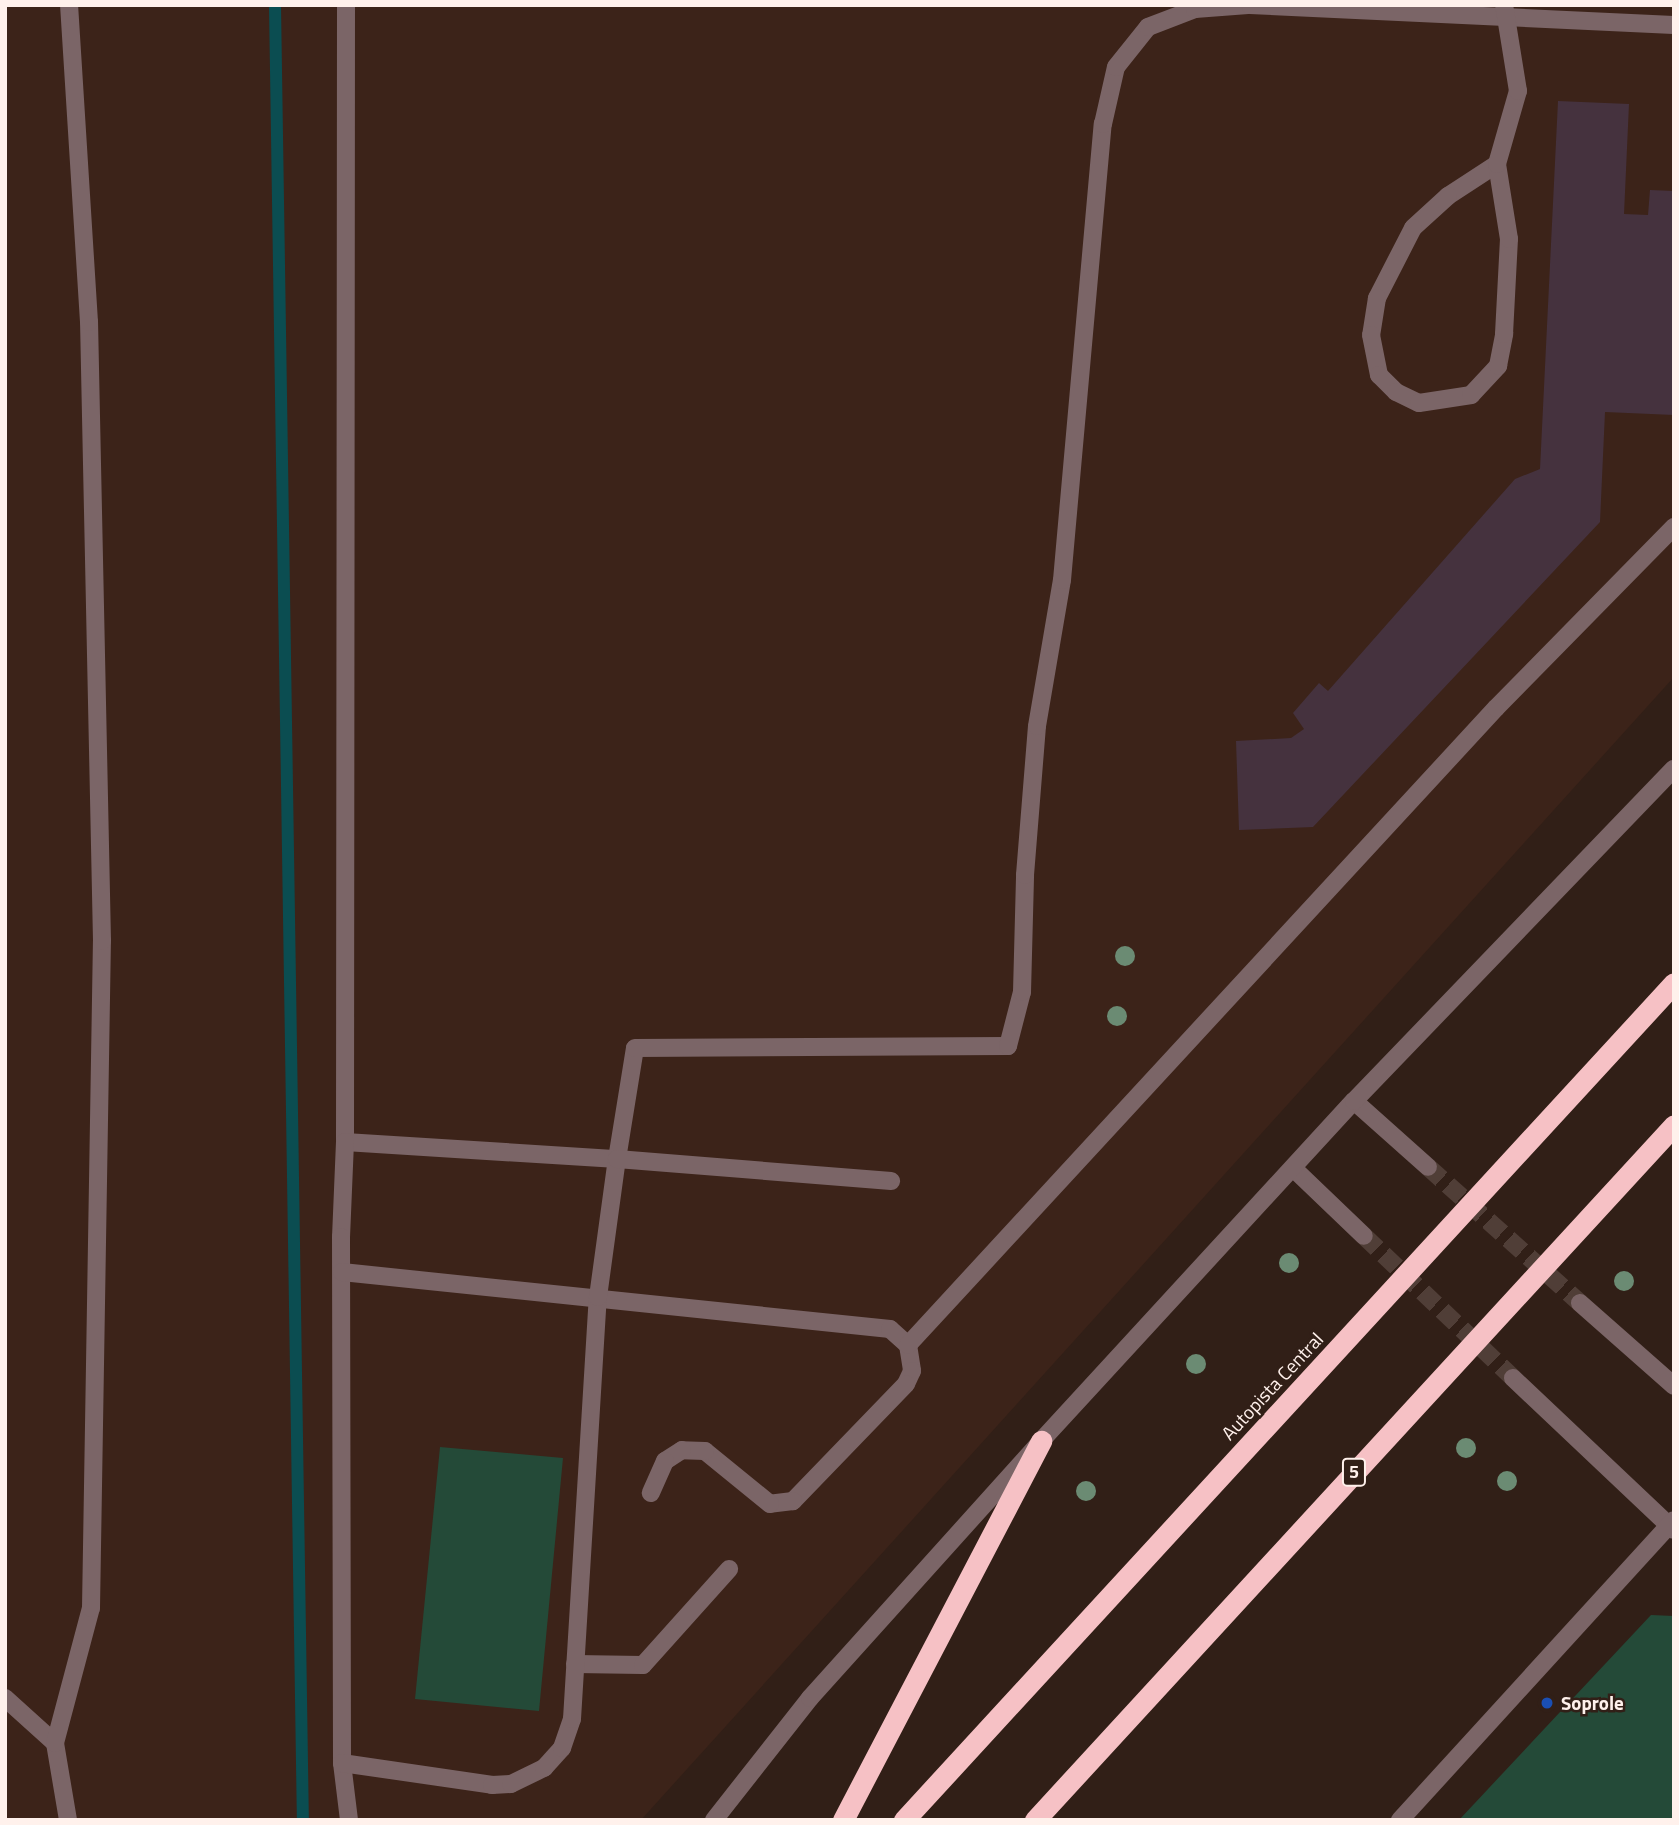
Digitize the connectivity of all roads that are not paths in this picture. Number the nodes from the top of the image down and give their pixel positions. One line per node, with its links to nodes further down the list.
1 (69, 5): 30 (street)
2 (346, 5): 12 (street)
3 (1249, 5): 4 (street); 13 (street)
4 (1503, 11): 5 (street); 6 (street)
5 (1674, 25)
6 (1497, 164): 6 (street)
7 (1674, 527): 21 (street)
8 (1674, 769): 10 (street)
9 (1674, 983): 36 (highway, Autopista Central)
10 (1354, 1101): 14 (street); 15 (street)
11 (1674, 1125): 37 (highway, 5)
12 (345, 1142): 13 (street); 18 (street)
13 (617, 1159): 16 (street); 19 (street)
14 (1428, 1167)
15 (1293, 1168): 17 (street); 24 (street)
16 (891, 1181)
17 (1364, 1236)
18 (342, 1272): 19 (street); 31 (street)
19 (598, 1297): 21 (street); 28 (street)
20 (1580, 1303): 23 (street)
21 (908, 1345): 25 (street)
22 (1513, 1378): 26 (street)
23 (1674, 1386)
24 (1041, 1441): 34 (street); 35 (highway)
25 (651, 1493)
26 (1672, 1525): 38 (street)
27 (729, 1569): 28 (street)
28 (575, 1664): 31 (street)
29 (5, 1698): 30 (street)
30 (55, 1743): 32 (street)
31 (342, 1763): 33 (street)
32 (68, 1820)
33 (349, 1820)
34 (714, 1820)
35 (843, 1820)
36 (904, 1820)
37 (1035, 1820)
38 (1400, 1820)

